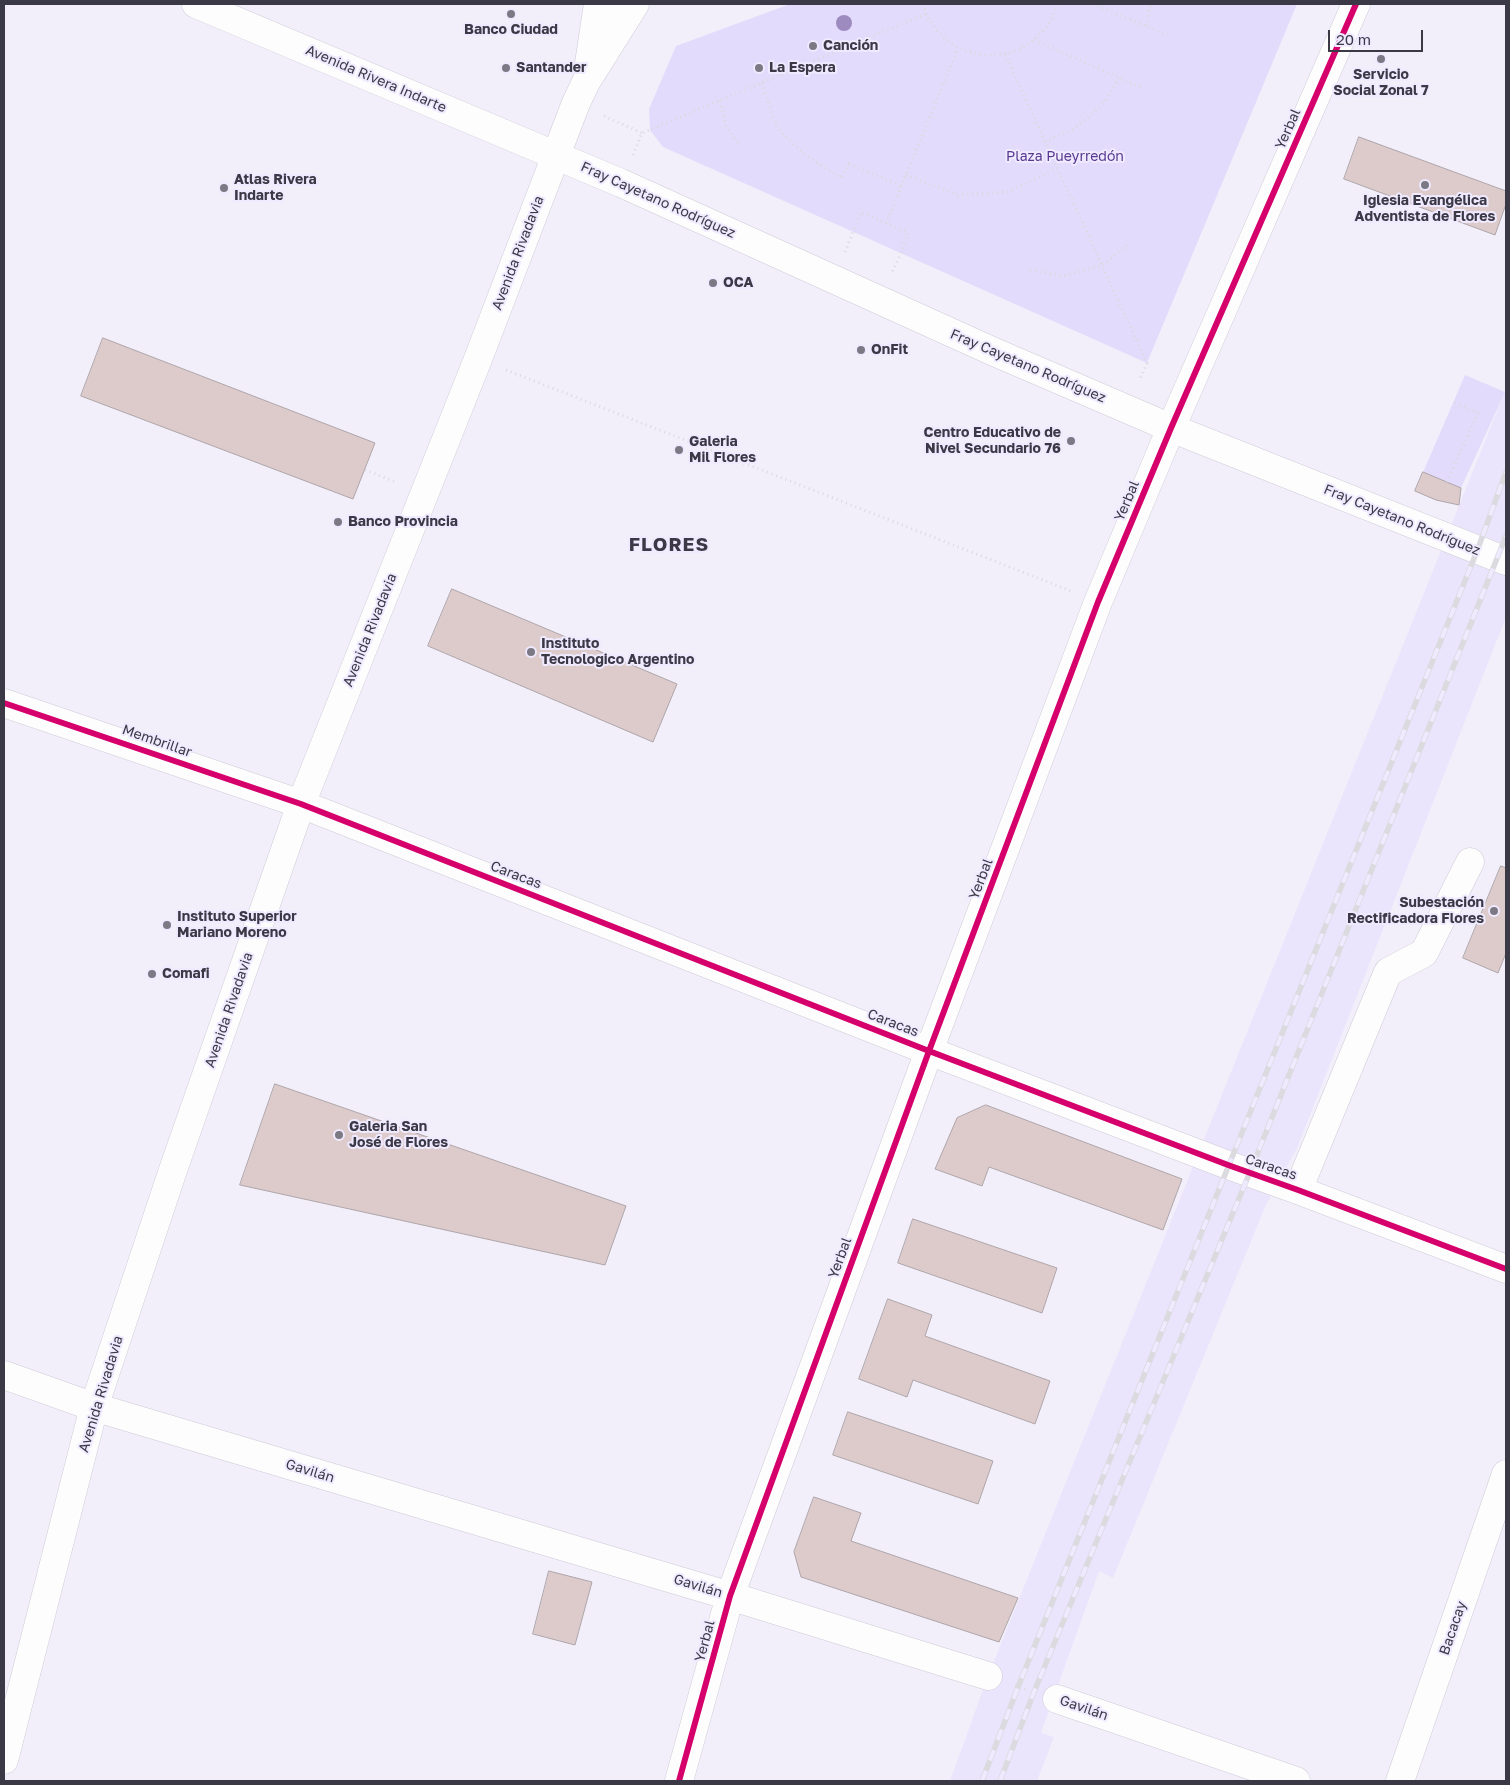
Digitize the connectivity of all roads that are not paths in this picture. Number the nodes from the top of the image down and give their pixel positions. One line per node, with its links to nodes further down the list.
1 (196, 4): 7 (street, Avenida Rivera Indarte)
2 (598, 4): 6 (street, Avenida Rivadavia)
3 (617, 4): 6 (street)
4 (636, 4): 6 (street, Avenida Rivadavia)
5 (1356, 4): 8 (street, Yerbal)
6 (581, 93): 7 (street, Avenida Rivadavia)
7 (556, 155): 8 (street, Fray Cayetano Rodríguez); 11 (street, Avenida Rivadavia)
8 (1172, 428): 9 (street, Fray Cayetano Rodríguez); 13 (street, Yerbal)
9 (1506, 561)
10 (4, 703): 11 (street, Membrillar)
11 (301, 804): 13 (street, Caracas); 17 (street, Avenida Rivadavia)
12 (1470, 862): 14 (street)
13 (929, 1051): 14 (street, Caracas); 19 (street, Yerbal)
14 (1298, 1190): 15 (street, Caracas)
15 (1506, 1269)
16 (4, 1375): 17 (street, Gavilán)
17 (94, 1407): 19 (street, Gavilán); 22 (street, Avenida Rivadavia)
18 (1506, 1474): 25 (street, Bacacay)
19 (730, 1596): 20 (street, Gavilán); 23 (street, Yerbal)
20 (988, 1676)
21 (1057, 1699): 24 (street, Gavilán)
22 (4, 1760)
23 (679, 1781)
24 (1296, 1781)
25 (1400, 1781)

